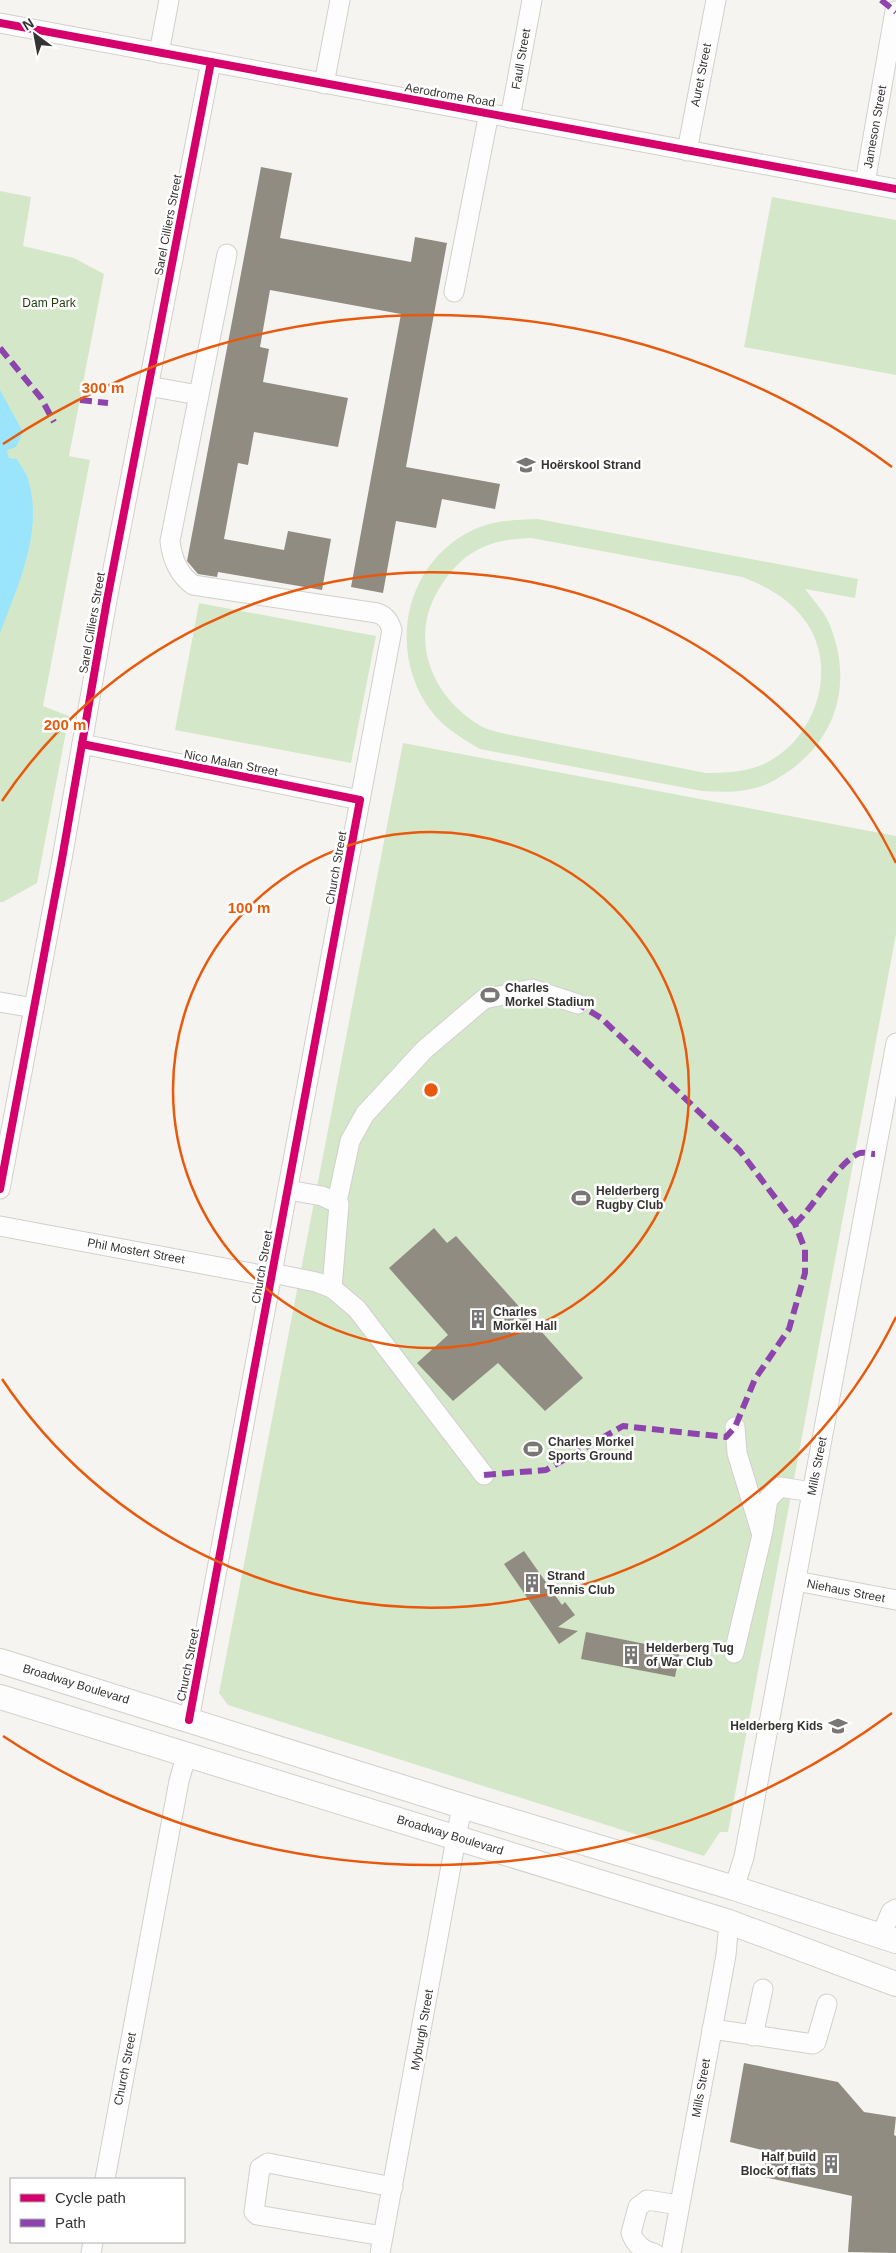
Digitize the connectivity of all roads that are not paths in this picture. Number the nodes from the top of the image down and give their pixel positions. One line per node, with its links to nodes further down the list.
1 (169, 0): 7 (street)
2 (340, 0): 9 (street)
3 (532, 0): 11 (street, Faull Street)
4 (716, 0): 12 (street, Auret Street)
5 (895, 11): 13 (street, Jameson Street)
6 (0, 23): 7 (street, Aerodrome Road)
7 (159, 53): 8 (street, Aerodrome Road)
8 (211, 62): 9 (street, Aerodrome Road); 17 (street, Sarel Cilliers Street)
9 (324, 84): 10 (street, Aerodrome Road)
10 (489, 113): 11 (street, Aerodrome Road); 16 (street)
11 (510, 118): 12 (street, Aerodrome Road)
12 (687, 151): 13 (street, Aerodrome Road)
13 (865, 183): 14 (street, Aerodrome Road)
14 (896, 189)
15 (227, 254): 18 (street)
16 (454, 292)
17 (148, 386): 18 (street); 19 (street, Sarel Cilliers Street)
18 (198, 395): 20 (street, Church Street)
19 (82, 744): 20 (street, Nico Malan Street); 23 (street, Sarel Cilliers Street)
20 (358, 809): 26 (street, Church Street)
21 (0, 1002): 23 (street)
22 (578, 1004): 27 (street)
23 (34, 1008): 25 (street, Sarel Cilliers Street)
24 (896, 1043): 33 (street, Mills Street)
25 (0, 1189)
26 (288, 1190): 27 (street); 29 (street, Church Street)
27 (337, 1202): 30 (street)
28 (0, 1226): 29 (street, Phil Mostert Street)
29 (272, 1275): 30 (street, Phil Mostert Street); 40 (street, Church Street)
30 (332, 1288): 32 (street)
31 (735, 1427): 34 (street)
32 (484, 1475)
33 (812, 1492): 34 (street); 35 (street, Mills Street)
34 (762, 1535): 37 (street)
35 (796, 1581): 36 (street, Niehaus Street); 44 (street, Mills Street)
36 (896, 1600)
37 (734, 1653)
38 (0, 1661): 40 (main road, Broadway Boulevard)
39 (0, 1697): 41 (main road, Broadway Boulevard)
40 (189, 1720): 42 (main road, Broadway Boulevard)
41 (187, 1753): 43 (main road, Broadway Boulevard); 53 (street, Church Street)
42 (462, 1806): 43 (street, Myburgh Street); 44 (main road, Broadway Boulevard)
43 (457, 1837): 46 (main road, Broadway Boulevard); 54 (street, Myburgh Street)
44 (734, 1888): 47 (main road, Broadway Boulevard)
45 (896, 1909): 47 (street)
46 (729, 1922): 48 (main road, Broadway Boulevard); 51 (street, Mills Street)
47 (888, 1938)
48 (896, 1984)
49 (763, 1988): 52 (street)
50 (827, 2004): 52 (street)
51 (712, 2029): 52 (street); 55 (street, Mills Street)
52 (753, 2036)
53 (105, 2178)
54 (393, 2187): 56 (street, Myburgh Street); 56 (street)
55 (680, 2205): 57 (street); 58 (street, Mills Street)
56 (382, 2245)
57 (654, 2253)
58 (671, 2253)

